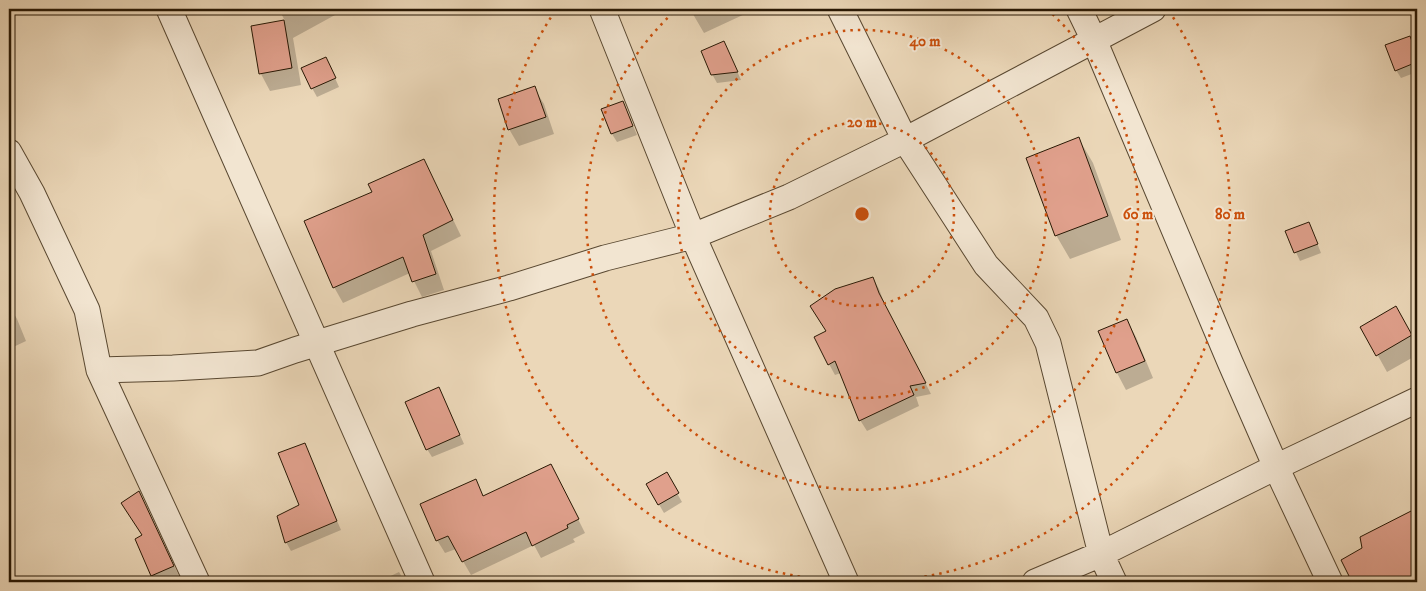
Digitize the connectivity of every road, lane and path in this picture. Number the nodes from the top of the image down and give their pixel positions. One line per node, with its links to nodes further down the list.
1 (169, 9): 10 (street)
2 (602, 9): 9 (street)
3 (840, 9): 7 (street)
4 (1079, 9): 6 (street)
5 (1153, 9): 6 (street)
6 (1094, 40): 7 (street); 13 (street)
7 (905, 140): 9 (street); 14 (street)
8 (9, 152): 11 (street)
9 (693, 236): 10 (street); 17 (street)
10 (317, 344): 11 (street); 16 (street)
11 (98, 370): 15 (street)
12 (1417, 400): 13 (street)
13 (1276, 467): 14 (street); 20 (street)
14 (1101, 554): 18 (street); 19 (street)
15 (197, 582)
16 (422, 582)
17 (846, 582)
18 (1036, 582)
19 (1114, 582)
20 (1330, 582)

